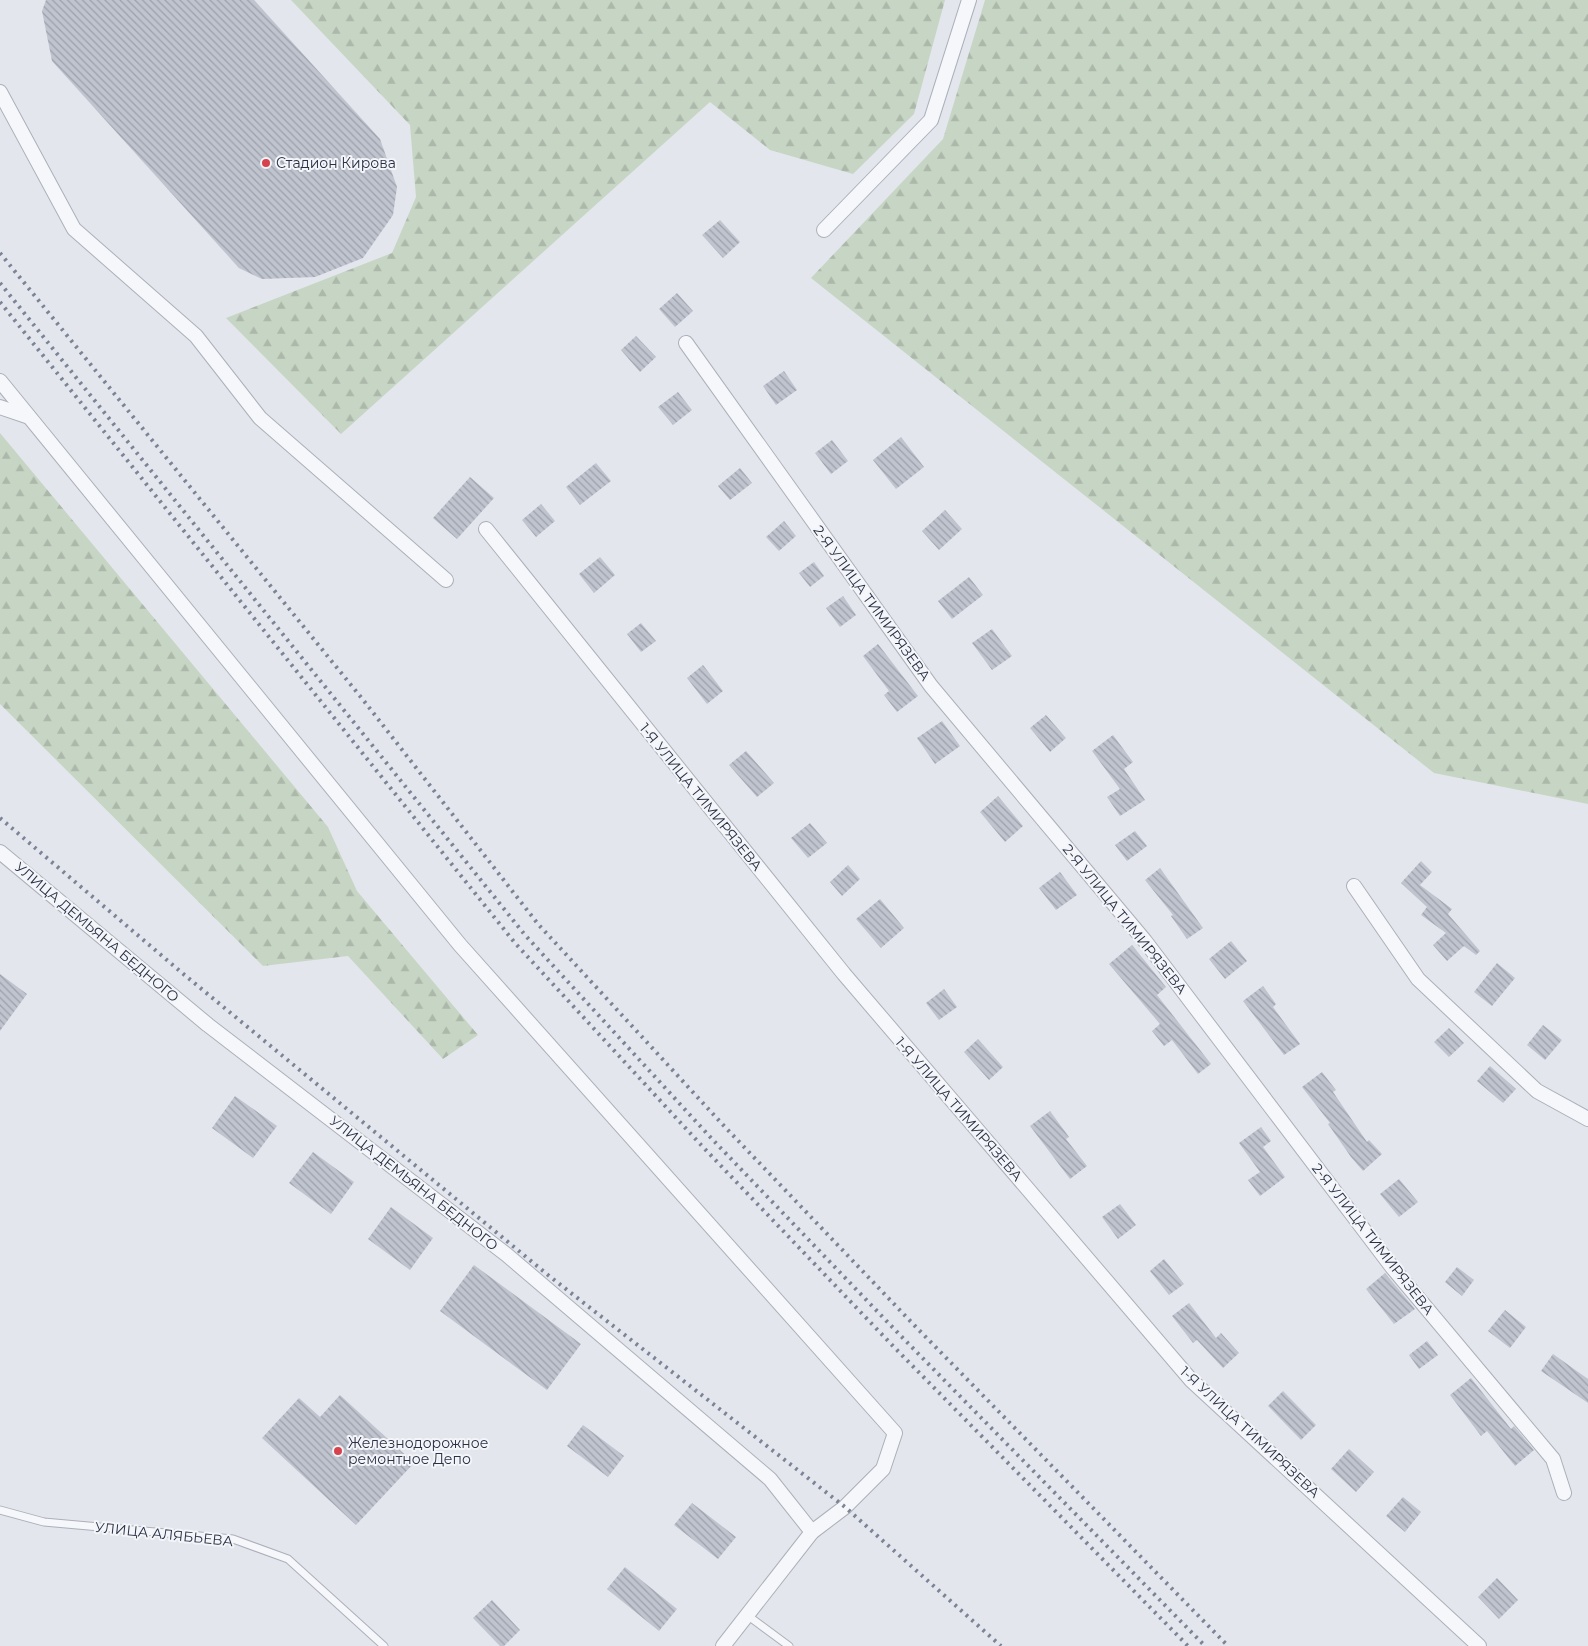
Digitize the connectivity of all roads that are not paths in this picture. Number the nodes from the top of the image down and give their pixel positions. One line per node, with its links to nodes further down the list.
1 (969, 0): 3 (street)
2 (0, 92): 9 (street)
3 (824, 230)
4 (686, 343): 13 (street, 2-Я УЛИЦА ТИМИРЯЗЕВА)
5 (0, 382): 7 (street)
6 (0, 407): 7 (street)
7 (30, 418): 15 (street)
8 (486, 529): 20 (street, 1-Я УЛИЦА ТИМИРЯЗЕВА)
9 (446, 580)
10 (0, 852): 15 (street, УЛИЦА ДЕМЬЯНА БЕДНОГО)
11 (1354, 886): 12 (street)
12 (1588, 1119)
13 (1564, 1493)
14 (0, 1510): 17 (lane, УЛИЦА АЛЯБЬЕВА)
15 (812, 1532): 16 (street)
16 (747, 1615): 18 (street); 19 (lane)
17 (384, 1646)
18 (723, 1646)
19 (789, 1646)
20 (1479, 1646)

